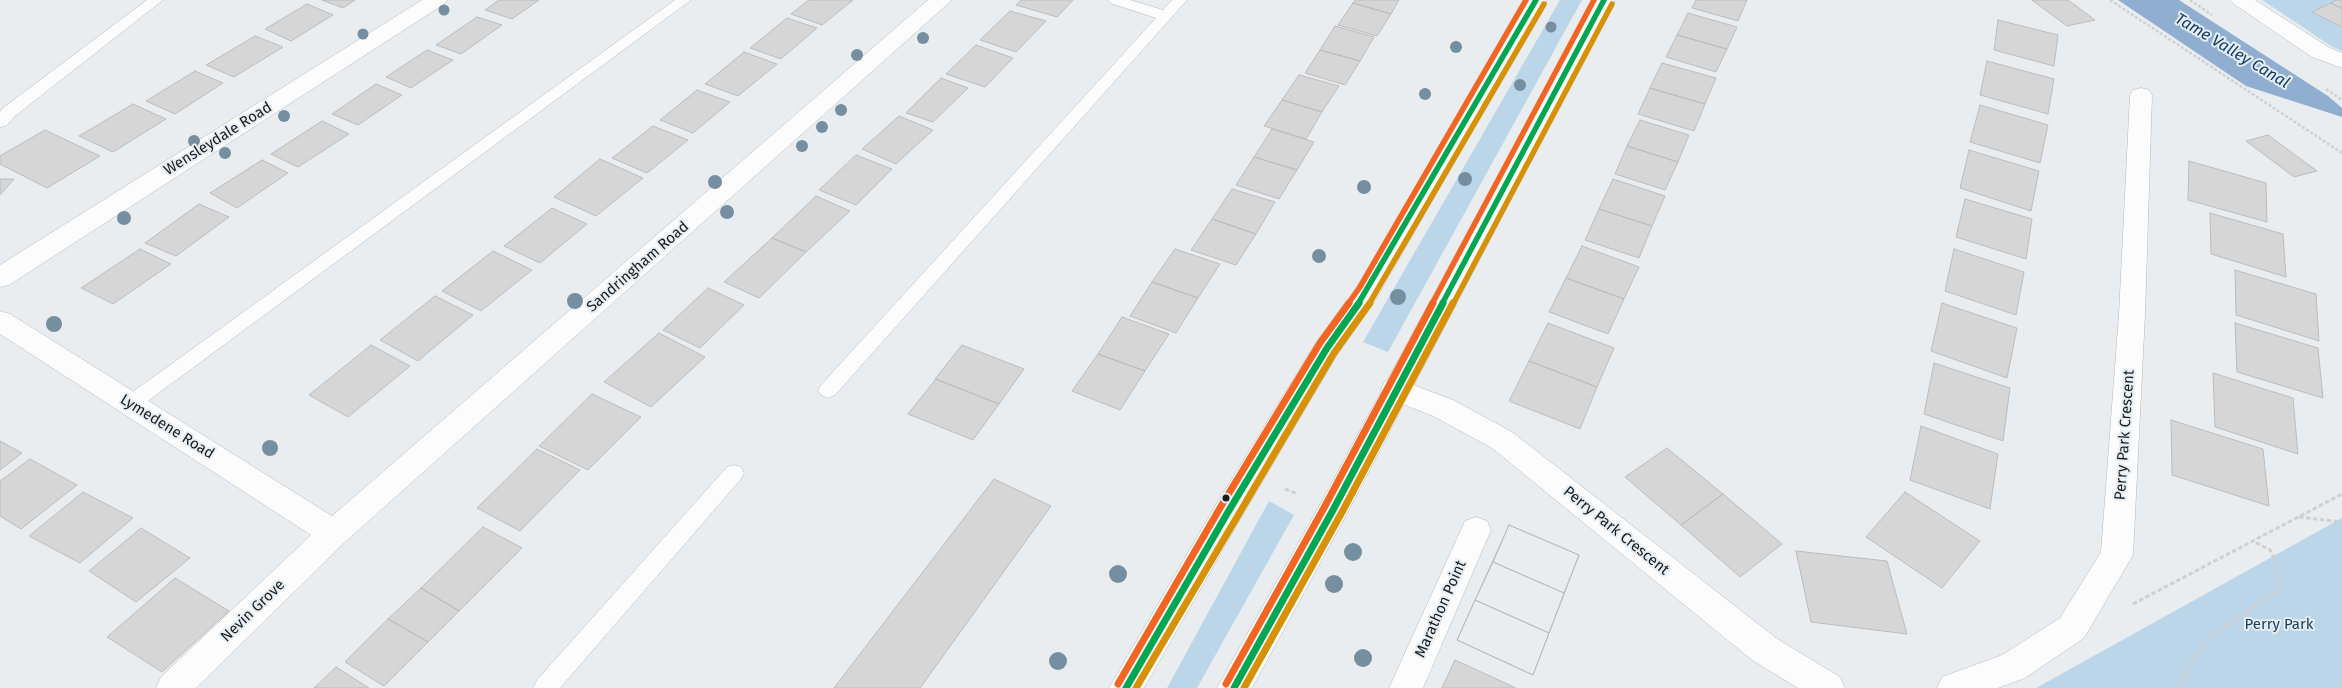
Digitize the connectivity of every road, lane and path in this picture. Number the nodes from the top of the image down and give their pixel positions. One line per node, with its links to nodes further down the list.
1 (156, 0): 14 (lane)
2 (437, 0): 16 (main road, Wensleydale Road)
3 (684, 0): 20 (lane)
4 (941, 0): 26 (main road, Sandringham Road)
5 (1115, 0): 11 (lane)
6 (1180, 0): 11 (lane)
7 (1536, 0): 31 (main road)
8 (1604, 0): 19 (main road)
9 (2110, 0): 15 (path)
10 (2241, 0): 12 (main road)
11 (1165, 16): 18 (lane)
12 (2342, 61)
13 (2142, 96): 35 (main road, Perry Park Crescent)
14 (0, 122)
15 (2342, 153)
16 (0, 278)
17 (0, 321): 20 (main road, Lymedene Road)
18 (828, 390)
19 (1396, 390): 32 (main road); 34 (main road, Perry Park Crescent)
20 (130, 404): 26 (main road, Lymedene Road)
21 (734, 473): 30 (lane)
22 (2342, 494): 23 (path)
23 (2299, 517): 24 (path); 27 (path)
24 (2342, 522)
25 (1476, 530): 33 (main road, Marathon Point)
26 (334, 533): 29 (main road, Nevin Grove)
27 (2253, 541): 28 (path); 36 (path)
28 (2124, 609)
29 (173, 688)
30 (545, 688)
31 (1126, 688)
32 (1234, 688)
33 (1406, 688)
34 (1828, 688)
35 (1954, 688)
36 (2180, 688)

